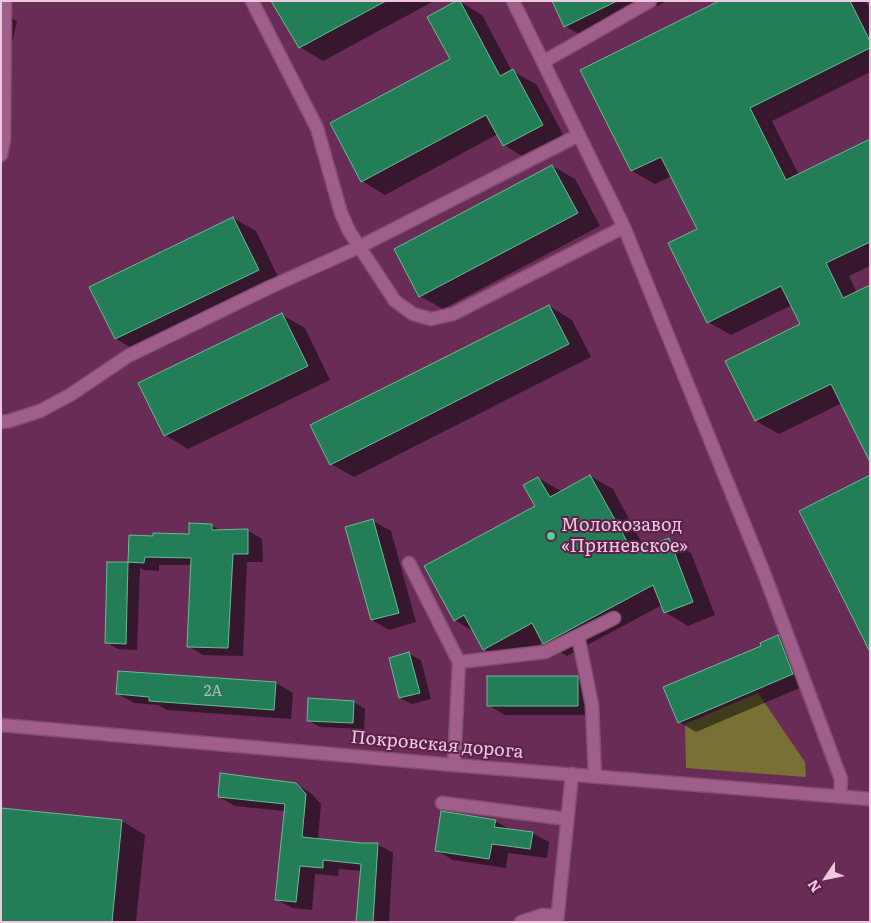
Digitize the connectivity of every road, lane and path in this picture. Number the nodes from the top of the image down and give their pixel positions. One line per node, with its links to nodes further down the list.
1 (5, 1): 7 (street)
2 (252, 1): 9 (street)
3 (513, 1): 5 (street)
4 (650, 1): 5 (street)
5 (543, 62): 6 (street)
6 (579, 135): 8 (street); 9 (street)
7 (1, 155)
8 (624, 227): 9 (street); 19 (street)
9 (359, 247): 10 (street)
10 (1, 422)
11 (409, 563): 14 (street)
12 (614, 618): 13 (street)
13 (578, 636): 14 (street); 18 (street)
14 (459, 662): 16 (street)
15 (1, 725): 16 (street, Покровская дорога)
16 (454, 764): 17 (street, Покровская дорога)
17 (572, 774): 18 (street, Покровская дорога); 22 (street)
18 (595, 776): 19 (street, Покровская дорога)
19 (840, 796): 20 (street, Покровская дорога)
20 (870, 799)
21 (442, 803): 22 (street)
22 (567, 819): 23 (street)
23 (557, 919): 24 (street)
24 (521, 922)

